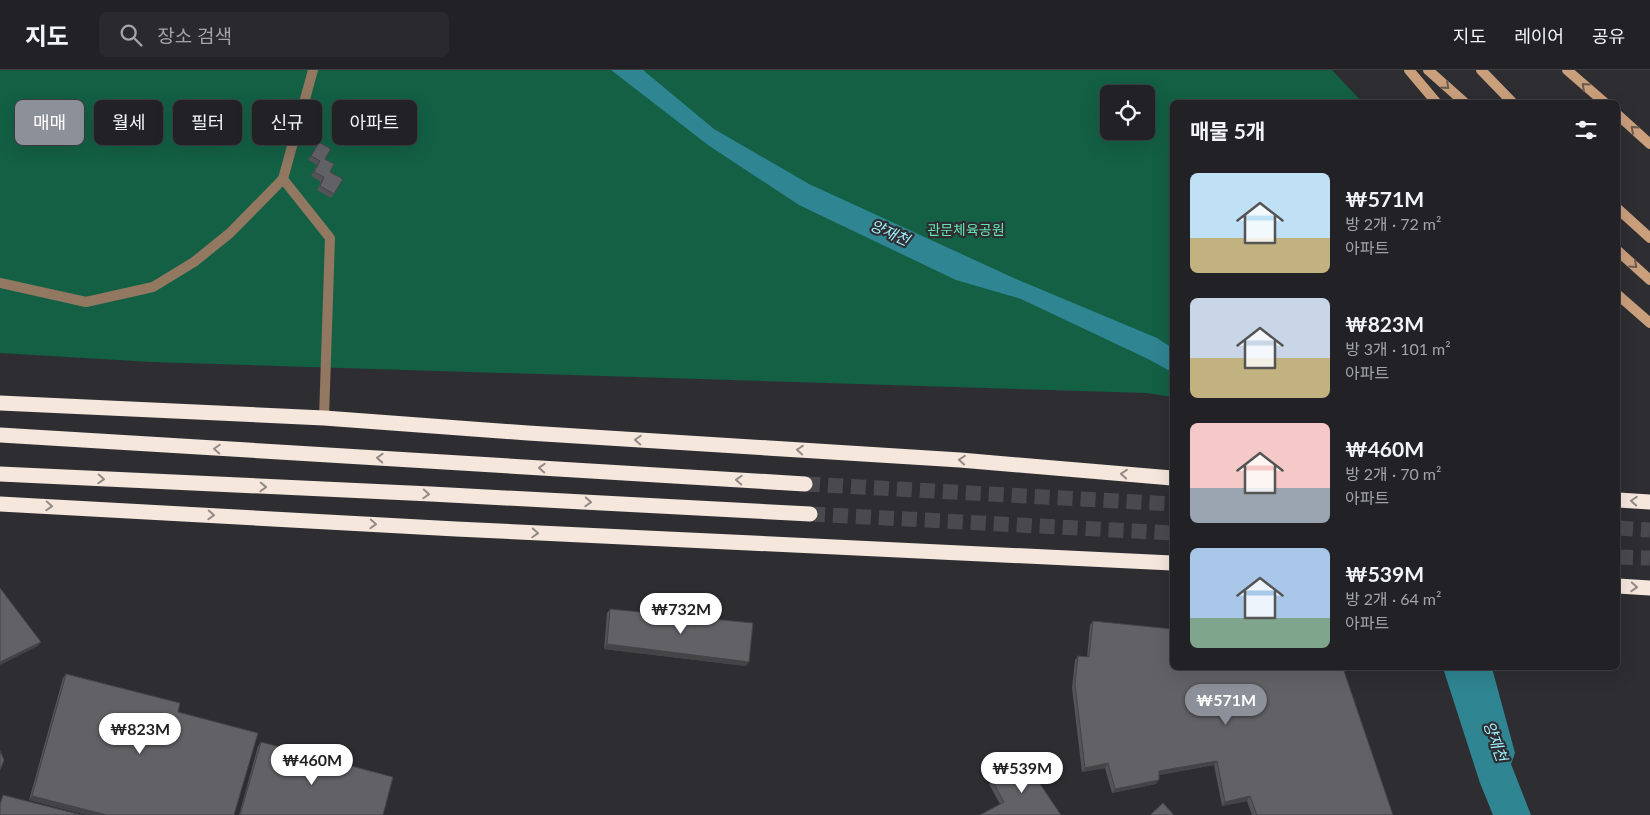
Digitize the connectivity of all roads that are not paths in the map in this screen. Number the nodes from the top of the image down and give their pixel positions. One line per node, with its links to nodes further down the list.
1 (313, 70): 12 (street)
2 (1409, 70): 6 (street)
3 (1428, 70): 7 (street, one-way to 7)
4 (1481, 70): 8 (street)
5 (1567, 70): 9 (street, one-way to 5)
6 (1434, 100)
7 (1462, 100)
8 (1510, 100)
9 (1602, 100)
10 (1620, 117): 11 (street, one-way to 10)
11 (1650, 144)
12 (283, 179): 17 (street); 21 (street)
13 (1620, 212): 14 (street)
14 (1650, 238)
15 (1620, 252): 16 (street, one-way to 16)
16 (1650, 280)
17 (0, 283)
18 (1620, 297): 19 (street)
19 (1650, 323)
20 (0, 403): 21 (highway)
21 (324, 418): 24 (highway, one-way to 21)
22 (0, 435): 25 (highway, one-way to 22)
23 (0, 474): 29 (highway, one-way to 29)
24 (1170, 478)
25 (805, 484)
26 (1620, 500): 27 (highway, one-way to 26)
27 (1650, 502)
28 (0, 504): 30 (highway, one-way to 30)
29 (810, 514)
30 (1170, 563)
31 (1620, 586): 32 (highway, one-way to 32)
32 (1650, 588)

